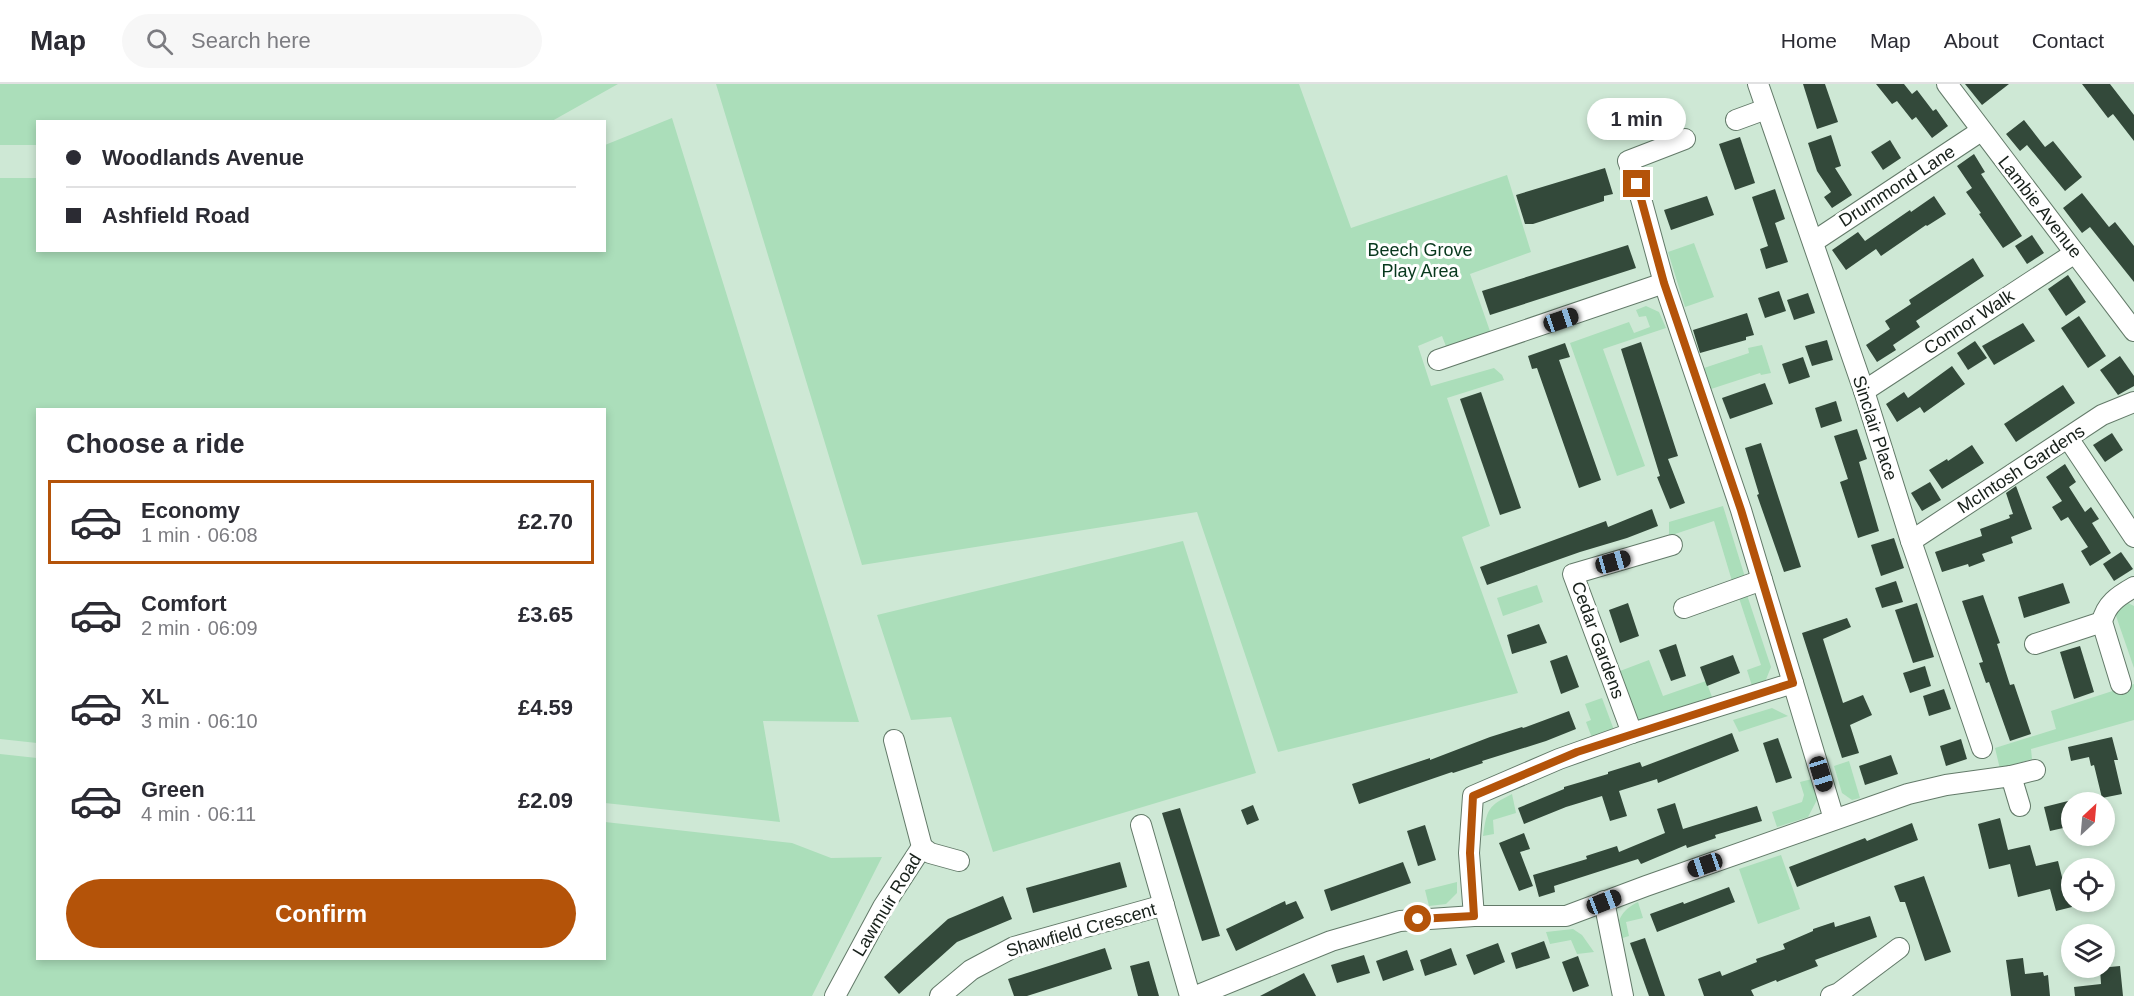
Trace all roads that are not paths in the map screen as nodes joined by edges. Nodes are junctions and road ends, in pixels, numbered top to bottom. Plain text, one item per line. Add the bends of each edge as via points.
1 (1758, 84) edge
2 (1947, 84) edge
3 (1766, 109) junction
4 (1736, 120) dead end
5 (1981, 130) junction
6 (1685, 139) dead end
7 (1813, 242) junction
8 (2075, 253) junction
9 (1664, 283) junction
10 (2134, 331) edge
11 (1438, 360) dead end
12 (1864, 391) junction
13 (2134, 402) edge
14 (2068, 438) junction
15 (2134, 537) edge
16 (1911, 541) junction
17 (1672, 545) dead end
18 (1762, 580) junction
19 (2134, 587) edge
20 (1684, 608) dead end
21 (2102, 622) junction
22 (2035, 644) dead end
23 (1793, 683) junction
24 (2121, 684) dead end
25 (1632, 734) junction
26 (894, 740) dead end
27 (1982, 748) dead end
28 (2035, 770) dead end
29 (2011, 776) junction
30 (2020, 806) dead end
31 (1834, 819) junction
32 (1142, 825) dead end
33 (922, 847) junction
34 (959, 861) dead end
35 (1604, 902) junction
36 (1164, 905) junction
37 (1474, 916) junction
38 (1899, 948) dead end
39 (835, 996) edge
40 (940, 996) edge
41 (1190, 996) edge
42 (1196, 996) edge
43 (1623, 996) edge
44 (1831, 996) edge

1 - 3 street, Sinclair Place
2 - 5 street, Lambie Avenue
3 - 4 street
3 - 7 street, Sinclair Place
5 - 7 street, Drummond Lane
5 - 8 street, Lambie Avenue
6 - 9 street via 1628,160
7 - 12 street, Sinclair Place
8 - 10 street, Lambie Avenue
8 - 12 street, Connor Walk
9 - 11 street
9 - 18 street
12 - 16 street, Sinclair Place
13 - 14 street, McIntosh Gardens via 2102,415
14 - 15 street
14 - 16 street, McIntosh Gardens
16 - 27 street, Sinclair Place
17 - 25 street, Cedar Gardens via 1574,574
18 - 20 street
18 - 23 street
19 - 21 street via 2110,603
21 - 22 street
21 - 24 street
23 - 25 street
23 - 31 street
25 - 37 street via 1559,759 1473,796 1470,853
26 - 33 street, Lawmuir Road
28 - 29 street
29 - 30 street
29 - 31 street via 1908,794
31 - 35 street
32 - 36 street
33 - 34 street
33 - 39 street, Lawmuir Road via 883,907
35 - 37 street via 1566,916
35 - 43 street
36 - 40 street, Shawfield Crescent via 1014,947 971,970
36 - 41 street
37 - 42 street via 1400,921 1331,941
38 - 44 street

